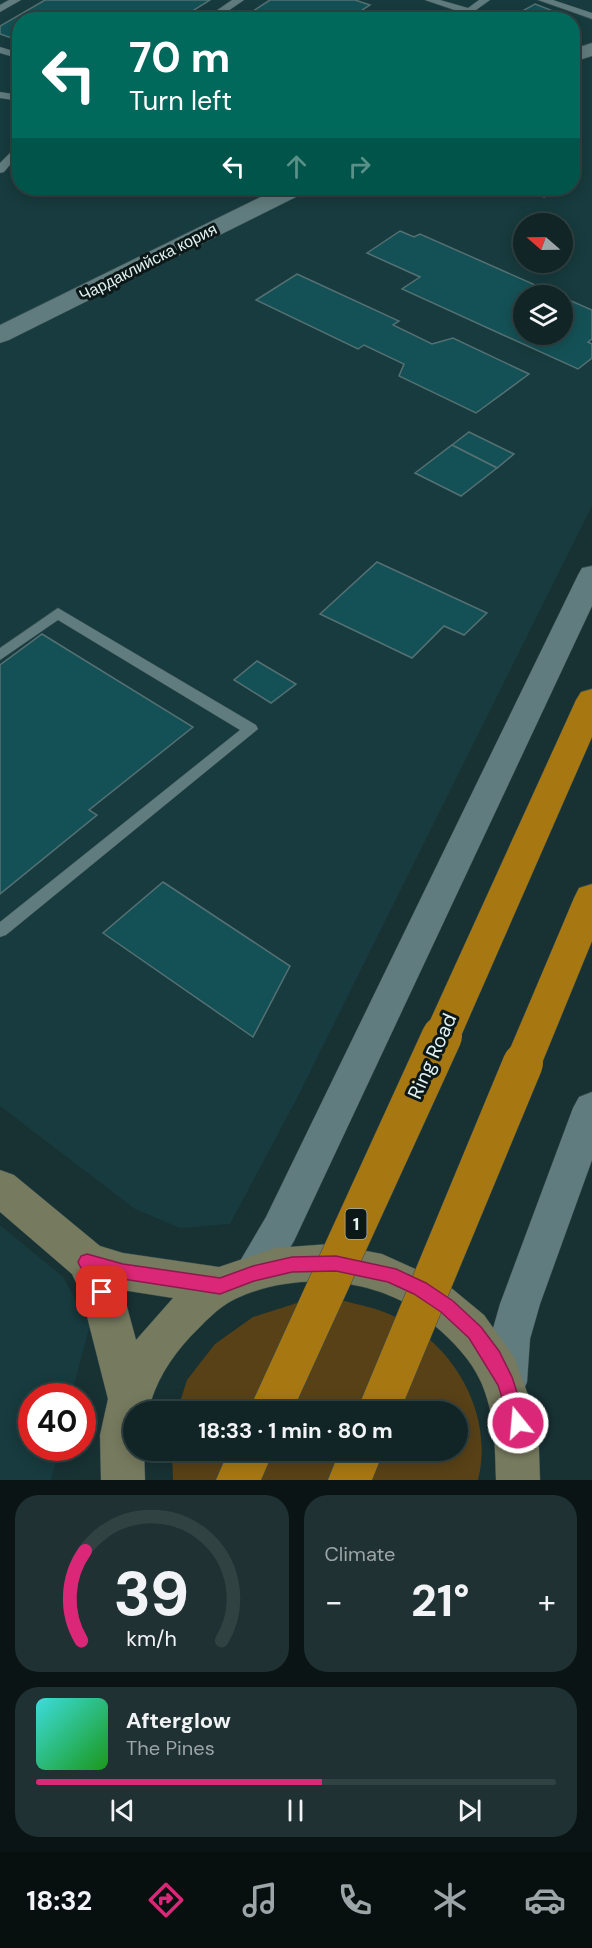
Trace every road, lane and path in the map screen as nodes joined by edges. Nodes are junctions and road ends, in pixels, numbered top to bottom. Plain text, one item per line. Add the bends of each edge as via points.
1 (16, 0) edge
2 (239, 0) edge
3 (430, 0) edge
4 (485, 0) edge
5 (543, 0) edge
6 (0, 9) edge
7 (220, 12) edge
8 (460, 12) edge
9 (474, 12) edge
10 (580, 12) edge
11 (12, 156) edge
12 (0, 171) edge
13 (282, 195) edge
14 (0, 335) edge
15 (592, 575) edge
16 (0, 655) edge
17 (592, 700) edge
18 (592, 898) edge
19 (0, 931) edge
20 (592, 1108) edge
21 (0, 1186) edge
22 (87, 1262) junction
23 (237, 1280) junction
24 (506, 1382) junction
25 (129, 1398) junction
26 (275, 1401) edge
27 (383, 1401) edge
28 (247, 1461) edge
29 (358, 1461) edge
30 (123, 1480) edge
31 (238, 1480) edge
32 (350, 1480) edge
33 (518, 1480) edge

1 - 6 lane
2 - 7 lane
3 - 8 lane
4 - 9 lane
5 - 10 lane
11 - 12 lane
13 - 14 street, Чардаклийска кория
15 - 23 street via 279,1229
16 - 19 lane via 58,613 251,729
17 - 26 highway, Ring Road / 1, bridge
18 - 27 highway, bridge
20 - 24 street via 520,1304 510,1339
21 - 22 street
22 - 23 street via 123,1272
22 - 25 street via 102,1292
23 - 24 street via 292,1264 336,1263 390,1275 447,1306 475,1332
23 - 25 street via 184,1313 157,1343
24 - 33 street via 518,1423
25 - 30 street via 123,1424
28 - 31 highway
29 - 32 highway

